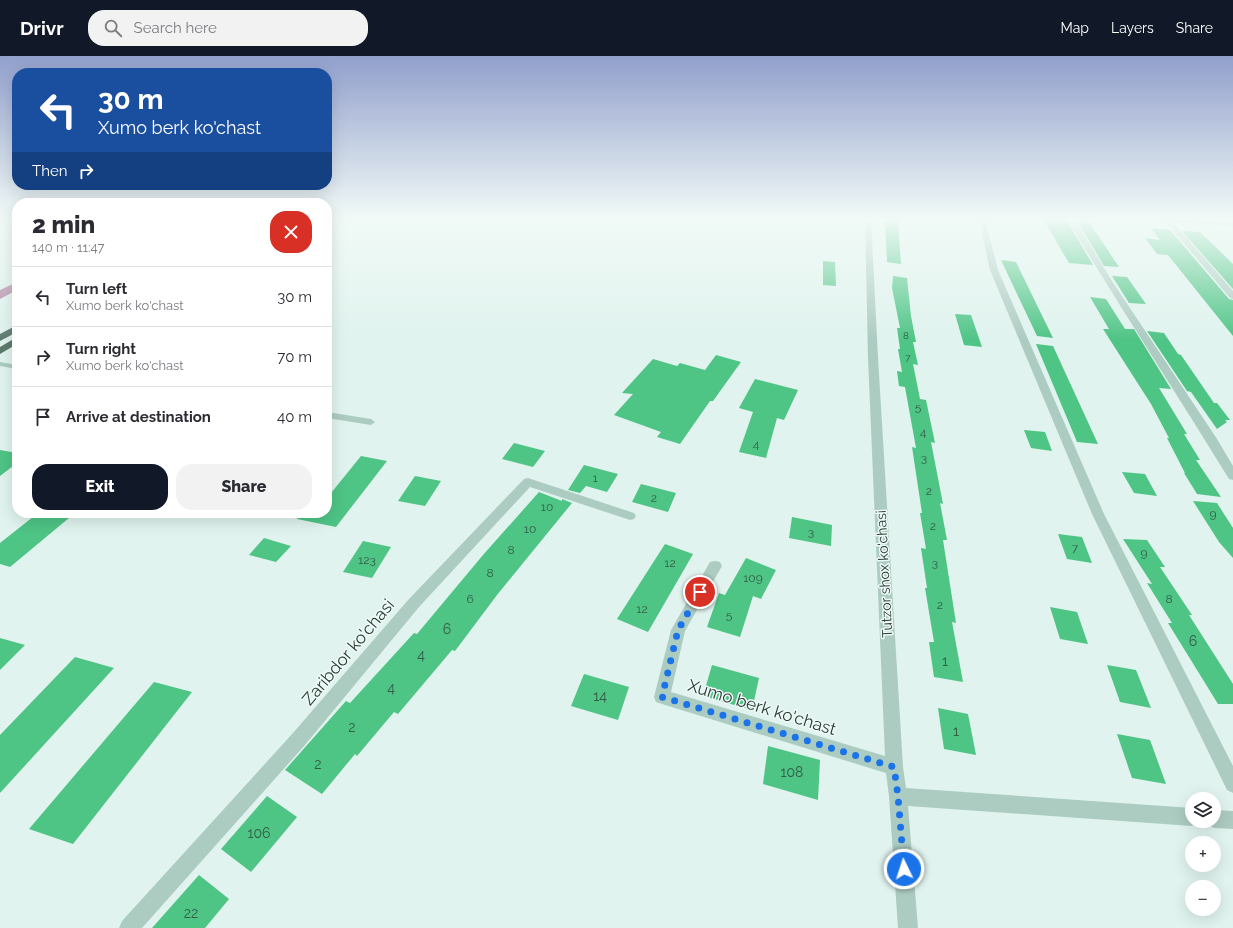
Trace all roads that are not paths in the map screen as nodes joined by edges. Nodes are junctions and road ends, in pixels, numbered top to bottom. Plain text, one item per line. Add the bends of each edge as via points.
1 (869, 260) edge
2 (992, 260) edge
3 (1095, 260) edge
4 (1202, 260) edge
5 (1233, 296) edge
6 (12, 331) edge
7 (0, 338) edge
8 (12, 343) edge
9 (0, 350) edge
10 (0, 364) edge
11 (12, 366) edge
12 (332, 416) edge
13 (371, 422) dead end
14 (1233, 476) edge
15 (630, 516) dead end
16 (714, 566) dead end
17 (894, 767) junction
18 (1233, 784) edge
19 (898, 796) junction
20 (1185, 816) edge
21 (1221, 819) edge
22 (1233, 820) edge
23 (129, 928) edge
24 (908, 928) edge

1 - 17 street, Tutzor shox ko'chasi
2 - 18 street via 1098,514
3 - 14 street
4 - 5 street
6 - 7 main road
8 - 9 main road
10 - 11 lane
12 - 13 lane
15 - 23 street, Zaribdor ko'chasi via 528,482 414,603 299,739
16 - 17 street, Xumo berk ko'chast via 678,630 662,697
17 - 19 street, Tutzor shox ko'chasi
19 - 20 street
19 - 24 street, Tutzor shox ko'chasi
21 - 22 street

